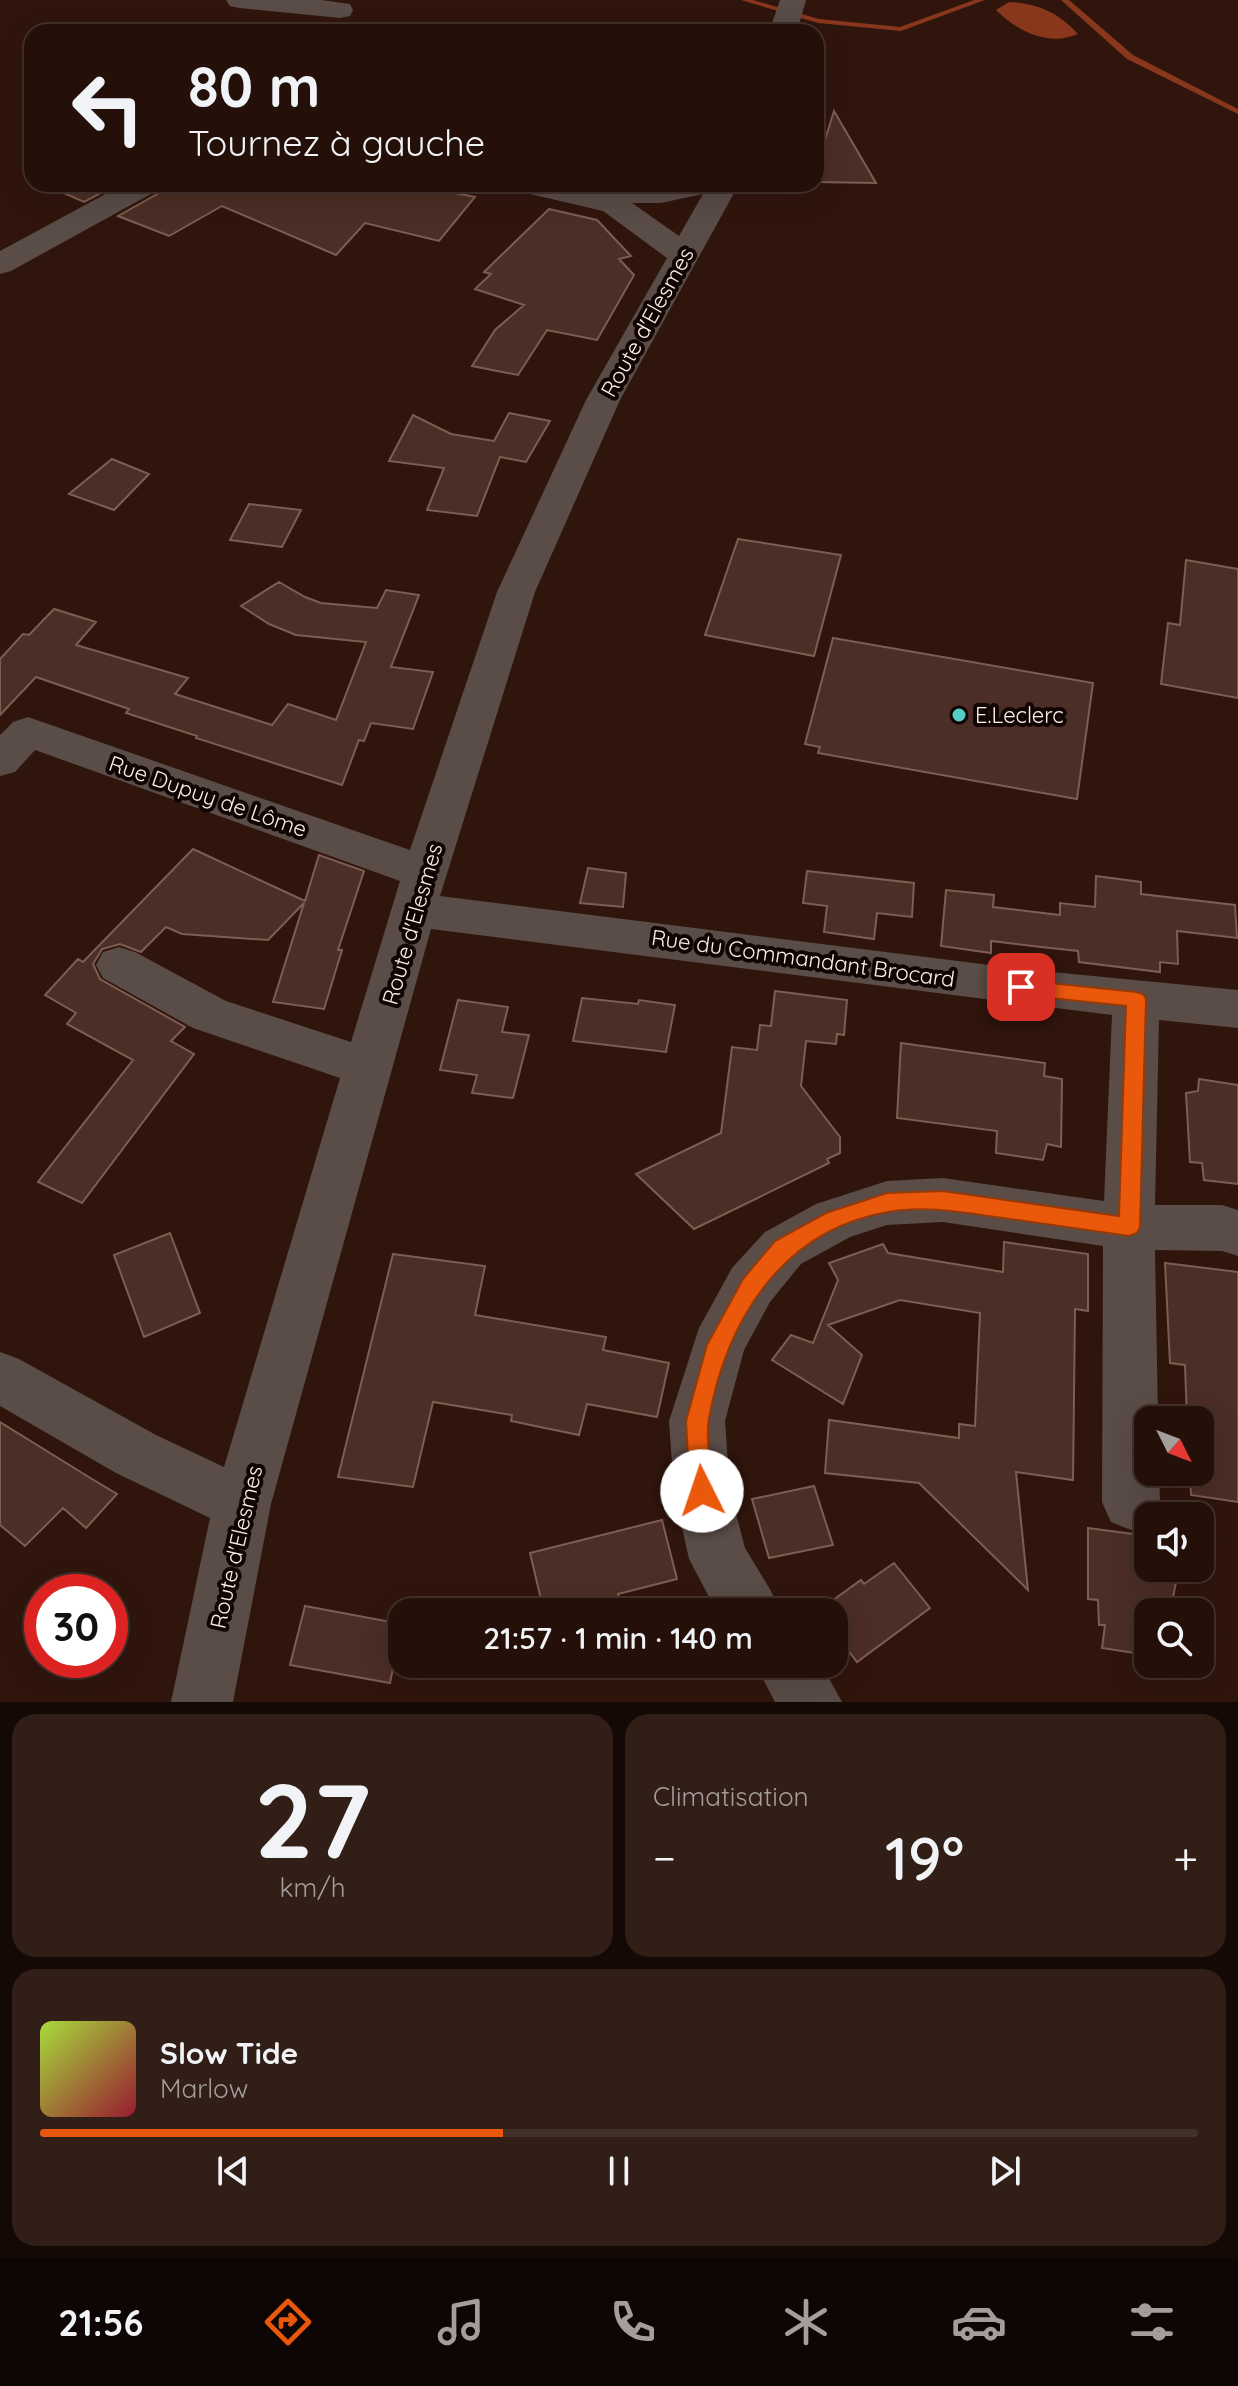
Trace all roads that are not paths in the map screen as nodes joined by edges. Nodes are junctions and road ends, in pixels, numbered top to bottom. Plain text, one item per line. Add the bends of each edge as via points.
1 (239, 0) edge
2 (337, 14) edge
3 (132, 192) edge
4 (567, 192) joint
5 (670, 192) edge
6 (720, 192) edge
7 (684, 256) junction
8 (0, 264) edge
9 (0, 761) edge
10 (421, 891) junction
11 (119, 965) dead end
12 (1136, 999) junction
13 (1238, 1009) edge
14 (370, 1068) junction
15 (1129, 1227) junction
16 (1238, 1233) edge
17 (0, 1377) edge
18 (1131, 1502) dead end
19 (242, 1504) junction
20 (742, 1598) edge
21 (795, 1678) edge
22 (202, 1702) edge
23 (811, 1702) edge

1 - 2 street
3 - 8 street
4 - 5 street
4 - 7 street via 613,204
6 - 7 street, Route d'Elesmes
7 - 10 street, Route d'Elesmes via 603,400 516,592
9 - 10 street, Rue Dupuy de Lôme via 28,732
10 - 12 street, Rue du Commandant Brocard
10 - 14 street, Route d'Elesmes
11 - 14 street via 210,1015
12 - 13 street, Rue du Commandant Brocard
12 - 15 street
14 - 19 street, Route d'Elesmes
15 - 16 street via 1222,1228
15 - 18 street
15 - 20 street via 943,1200 887,1203 834,1220 783,1248 751,1285 718,1345 697,1421 702,1491 718,1559
17 - 19 street via 136,1454
19 - 22 street, Route d'Elesmes
21 - 23 street

